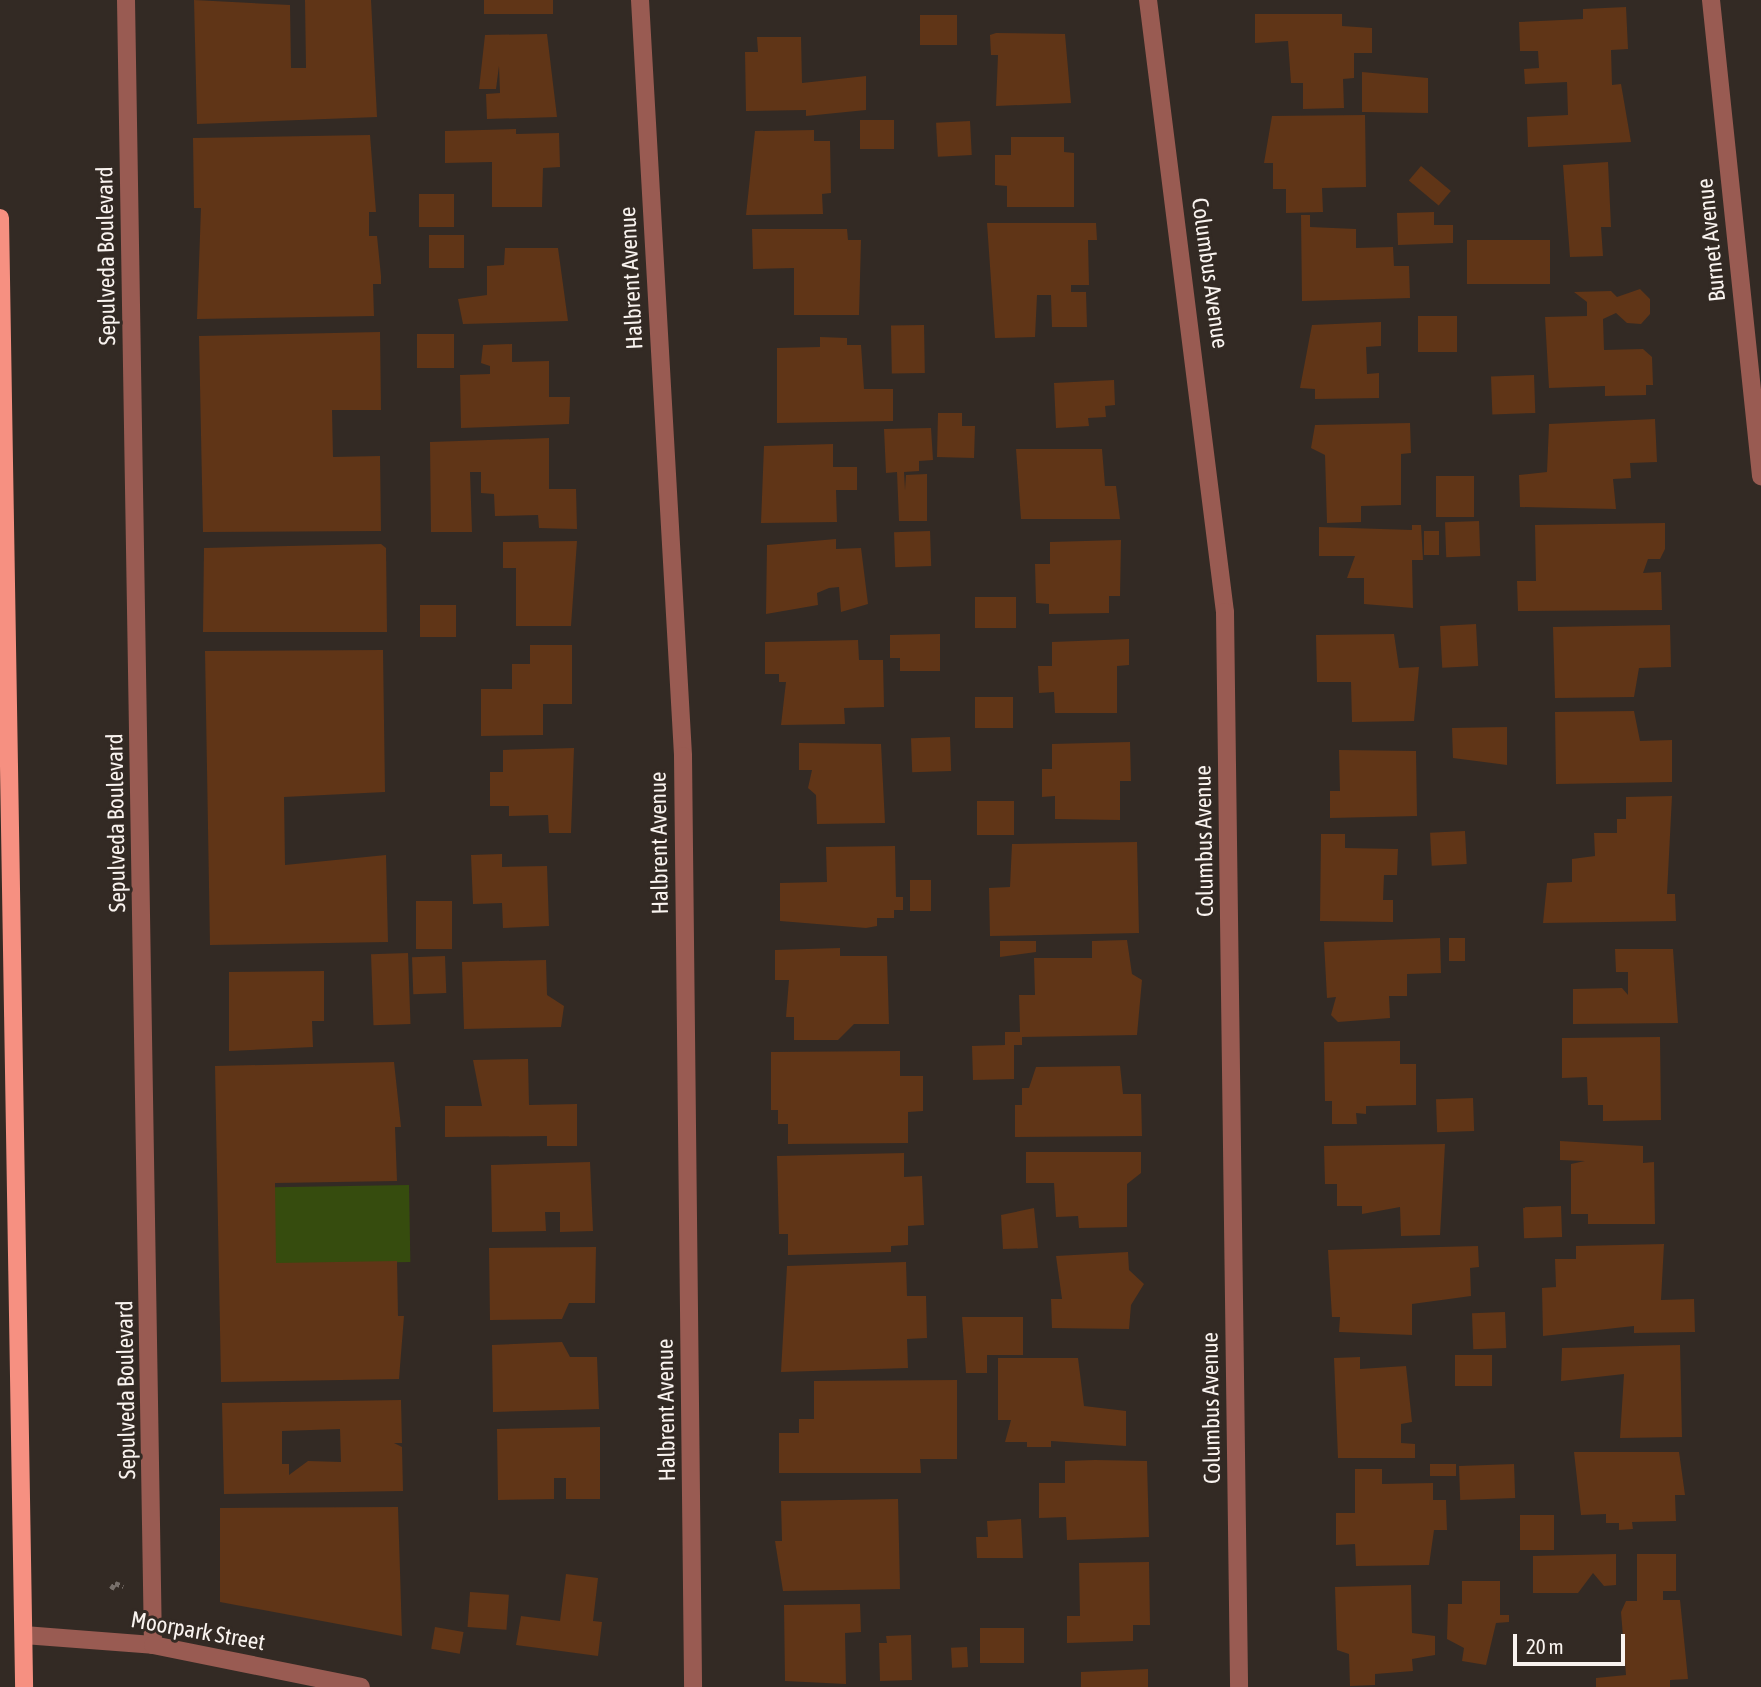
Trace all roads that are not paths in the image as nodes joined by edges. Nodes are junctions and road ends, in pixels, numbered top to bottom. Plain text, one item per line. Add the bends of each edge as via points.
1 (126, 0) edge
2 (640, 0) edge
3 (1148, 0) edge
4 (1711, 0) edge
5 (0, 218) edge
6 (1761, 475) edge
7 (3, 913) edge
8 (24, 1635) junction
9 (153, 1645) junction
10 (24, 1687) edge
11 (361, 1687) edge
12 (693, 1687) edge
13 (1239, 1687) edge

1 - 9 street, Sepulveda Boulevard
2 - 12 street, Halbrent Avenue via 683,756
3 - 13 street, Columbus Avenue via 1226,612
4 - 6 street, Burnet Avenue
5 - 7 main road
7 - 8 main road
8 - 9 street, Moorpark Street
8 - 10 main road
9 - 11 street, Moorpark Street

